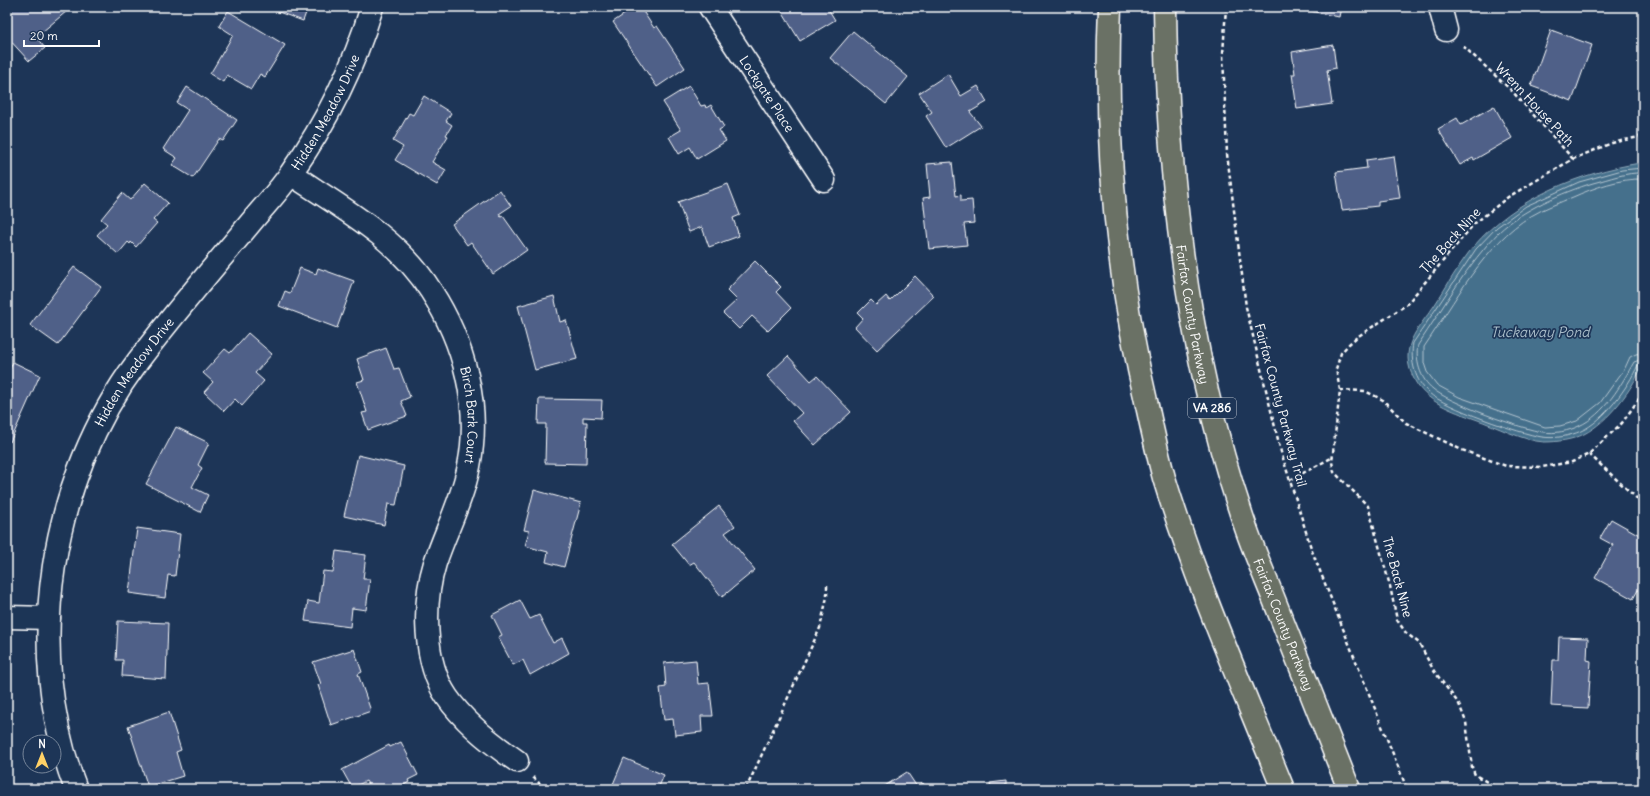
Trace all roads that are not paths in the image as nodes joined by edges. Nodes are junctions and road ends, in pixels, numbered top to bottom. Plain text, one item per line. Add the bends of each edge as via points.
1 (372, 7) edge
2 (710, 7) edge
3 (1110, 7) edge
4 (1165, 7) edge
5 (1440, 7) edge
6 (1446, 30) road end
7 (291, 174) junction
8 (824, 180) dead end
9 (7, 617) edge
10 (49, 618) junction
11 (517, 761) dead end
12 (76, 789) edge
13 (1282, 789) edge
14 (1348, 789) edge

1 - 7 street, Hidden Meadow Drive via 360,46 327,116
2 - 8 street, Lockgate Place
3 - 13 highway via 1110,148 1127,309 1138,364 1164,475 1180,528
4 - 14 highway, Fairfax County Parkway / VA 286 via 1172,162 1189,298 1205,382 1246,528
5 - 6 street
7 - 10 street, Hidden Meadow Drive via 137,362 108,408 84,456 68,503 56,553
7 - 11 street, Birch Bark Court via 378,232 407,259 431,290 450,324 463,358 471,394 473,431 469,466 459,505 435,564 428,597 427,629 433,666 447,697 472,725 500,750
9 - 10 street
10 - 12 street, Hidden Meadow Drive via 53,697 60,736

